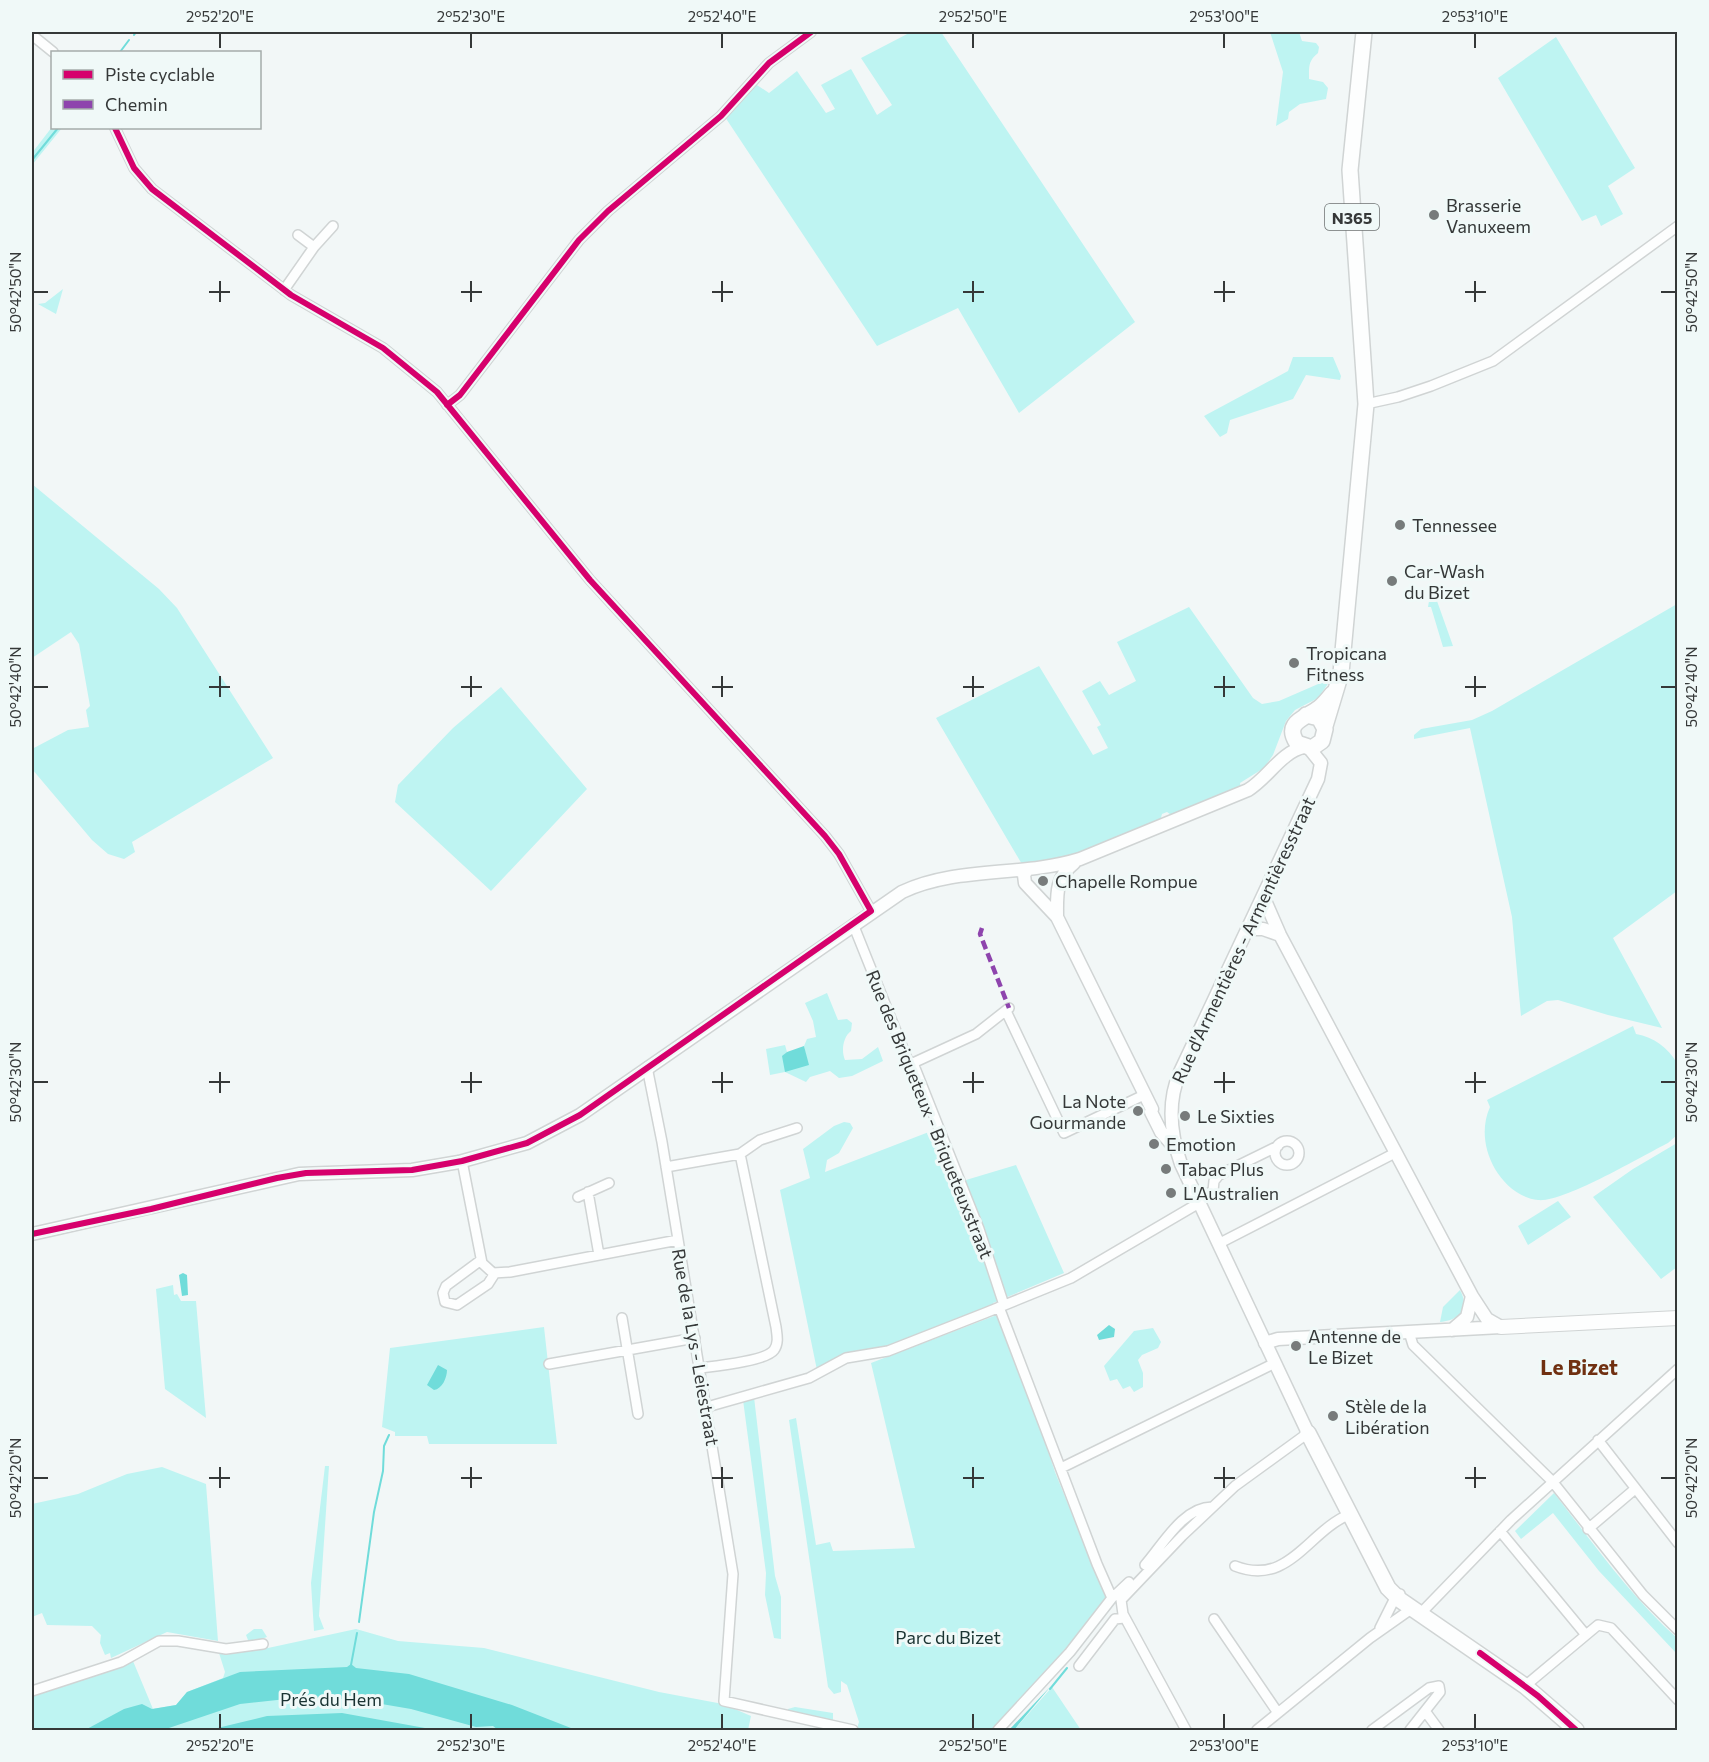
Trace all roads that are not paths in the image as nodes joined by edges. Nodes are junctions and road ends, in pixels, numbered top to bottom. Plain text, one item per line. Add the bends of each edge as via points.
1 (811, 32) edge
2 (1364, 32) edge
3 (32, 34) edge
4 (52, 51) edge
5 (115, 129) edge
6 (333, 226) dead end
7 (1677, 226) edge
8 (298, 235) dead end
9 (314, 247) junction
10 (284, 290) junction
11 (1366, 404) junction
12 (447, 405) junction
13 (1339, 684) junction
14 (1306, 715) junction
15 (1293, 729) junction
16 (1325, 731) junction
17 (1307, 748) junction
18 (1276, 766) junction
19 (1318, 779) junction
20 (1057, 872) junction
21 (1026, 877) junction
22 (1057, 891) junction
23 (1263, 896) junction
24 (1041, 897) junction
25 (871, 911) junction
26 (1057, 917) junction
27 (853, 924) junction
28 (1247, 928) junction
29 (1280, 935) junction
30 (913, 1063) junction
31 (647, 1067) junction
32 (1144, 1095) junction
33 (1172, 1107) junction
34 (1152, 1109) junction
35 (797, 1128) dead end
36 (1278, 1146) dead end
37 (1176, 1149) junction
38 (1395, 1153) junction
39 (740, 1154) junction
40 (462, 1161) junction
41 (666, 1167) junction
42 (609, 1183) dead end
43 (588, 1192) junction
44 (578, 1197) dead end
45 (1198, 1200) junction
46 (32, 1234) edge
47 (678, 1240) junction
48 (1218, 1244) junction
49 (599, 1255) junction
50 (481, 1260) junction
51 (495, 1273) junction
52 (1472, 1296) junction
53 (1002, 1306) junction
54 (622, 1318) dead end
55 (1677, 1318) edge
56 (1501, 1327) junction
57 (1452, 1330) junction
58 (1409, 1332) junction
59 (695, 1338) junction
60 (1265, 1343) junction
61 (627, 1350) junction
62 (1275, 1363) junction
63 (549, 1364) dead end
64 (700, 1368) junction
65 (1677, 1369) edge
66 (706, 1407) junction
67 (638, 1414) dead end
68 (1308, 1433) junction
69 (1598, 1440) junction
70 (1061, 1468) junction
71 (1552, 1481) junction
72 (1635, 1489) junction
73 (1212, 1507) junction
74 (1350, 1514) junction
75 (1588, 1529) junction
76 (1500, 1531) junction
77 (1677, 1543) edge
78 (1235, 1566) dead end
79 (1399, 1595) junction
80 (1112, 1598) junction
81 (1419, 1609) junction
82 (1124, 1618) junction
83 (1214, 1619) dead end
84 (1677, 1630) edge
85 (1375, 1634) junction
86 (1586, 1635) junction
87 (263, 1644) dead end
88 (1078, 1666) dead end
89 (1525, 1686) junction
90 (32, 1691) edge
91 (1677, 1700) edge
92 (1425, 1711) junction
93 (1278, 1713) junction
94 (853, 1731) edge
95 (998, 1731) edge
96 (1186, 1731) edge
97 (1257, 1731) edge
98 (1372, 1731) edge
99 (1410, 1731) edge
100 (1438, 1731) edge
101 (1576, 1731) edge

1 - 12 street via 769,63 721,116 579,240 460,395
2 - 11 main road, N365 via 1350,176
3 - 4 street
5 - 10 street via 134,168 152,189
6 - 9 street
7 - 11 street via 1493,361 1420,390
8 - 9 street
9 - 10 street
10 - 12 street via 383,348 416,373
11 - 13 main road, N365
12 - 25 street via 590,580 825,836
13 - 14 main road via 1321,707
13 - 16 main road, N365
14 - 15 main road via 1297,720
14 - 16 main road via 1318,718
15 - 17 main road via 1295,740
15 - 18 street
16 - 17 main road via 1320,743
16 - 19 street, N365 via 1327,765
17 - 18 street via 1293,751
17 - 19 street via 1321,763
18 - 20 street via 1248,790
19 - 23 street, Rue d'Armentières - Armentièresstraat / N365
20 - 21 street
20 - 22 street
21 - 24 street
21 - 25 street via 988,874 925,882
22 - 24 street
22 - 26 street
23 - 28 street, Rue d'Armentières - Armentièresstraat / N365
23 - 29 street
24 - 26 street
25 - 27 street
26 - 32 street
27 - 30 street, Rue des Briqueteux - Briqueteuxstraat via 904,1052
27 - 31 street
28 - 29 street
28 - 33 street, Rue d'Armentières - Armentièresstraat / N365 via 1180,1072
29 - 38 street
30 - 32 street via 976,1035 1007,1009 1064,1133
30 - 53 street, Rue des Briqueteux - Briqueteuxstraat via 979,1229
31 - 40 street via 558,1128 527,1143
31 - 41 street, Rue de la Lys - Leiestraat
32 - 34 street
33 - 34 street
33 - 37 street, Rue d'Armentières - Armentièresstraat / N365
34 - 37 street via 1161,1132
35 - 39 street via 760,1140
36 - 45 street via 1219,1175 1213,1191
37 - 45 street, Rue d'Armentières - Armentièresstraat / N365
38 - 48 street
38 - 52 street
39 - 41 street
39 - 64 street via 778,1341 770,1354 759,1358
40 - 46 street via 412,1170 306,1173
40 - 50 street
41 - 47 street, Rue de la Lys - Leiestraat
42 - 43 street
43 - 44 street
43 - 49 street
45 - 48 street, Rue d'Armentières - Armentièresstraat / N365
45 - 53 street via 1071,1278
47 - 49 street
47 - 59 street, Rue de la Lys - Leiestraat
48 - 60 street, Rue d'Armentières - Armentièresstraat / N365
49 - 51 street
50 - 51 street via 488,1271
50 - 51 street via 447,1286 443,1293 445,1302 461,1303 488,1284
52 - 56 street via 1487,1319
52 - 57 street via 1467,1317
53 - 66 street via 888,1351 846,1358 809,1378
53 - 70 street, Rue des Briqueteux - Briqueteuxstraat
54 - 61 street
55 - 56 main road
56 - 57 street
57 - 58 street
58 - 60 street
58 - 71 street via 1413,1345
59 - 61 street
59 - 64 street, Rue de la Lys - Leiestraat
60 - 62 street, Rue d'Armentières - Armentièresstraat / N365
61 - 63 street
61 - 67 street
62 - 68 street, Rue d'Armentières - Armentièresstraat / N365
62 - 70 street
64 - 66 street, Rue de la Lys - Leiestraat
65 - 69 street
66 - 94 street, Rue de la Lys - Leiestraat via 733,1574 724,1701
68 - 73 street via 1248,1475
68 - 74 main road
69 - 71 street
69 - 72 street
70 - 80 street, Rue des Briqueteux - Briqueteuxstraat
71 - 75 street
71 - 76 street
72 - 75 street
72 - 77 street
73 - 80 street via 1200,1508 1189,1516
73 - 82 street via 1123,1598 1120,1606
74 - 78 street via 1333,1522 1279,1568 1252,1571
74 - 79 main road via 1385,1585
75 - 84 street via 1653,1608
76 - 81 street
76 - 86 street
79 - 81 main road
79 - 85 street
80 - 95 street via 1070,1652
81 - 85 street
81 - 89 main road via 1467,1639
82 - 88 street via 1115,1619
82 - 96 street
83 - 93 street
85 - 93 street
86 - 89 street
86 - 91 street via 1598,1625 1611,1628
87 - 90 street via 226,1650 159,1641 120,1662
89 - 101 main road
92 - 98 street via 1440,1691 1439,1686 1429,1688
92 - 99 street
92 - 100 street
93 - 97 street

